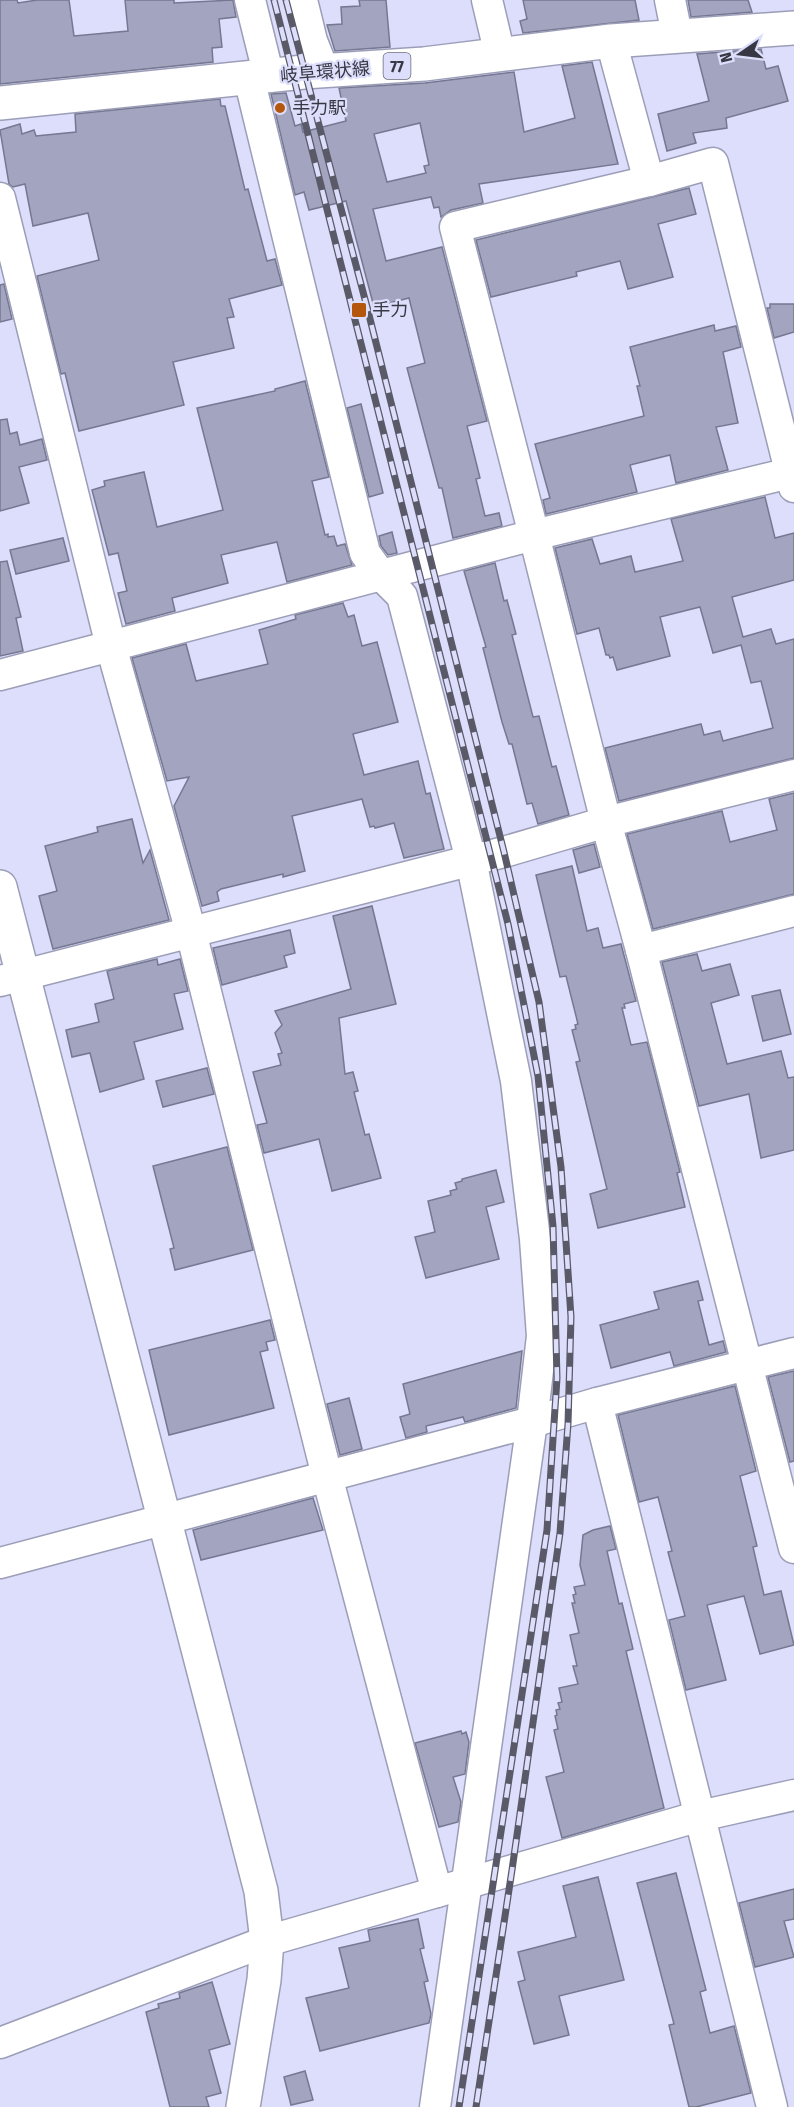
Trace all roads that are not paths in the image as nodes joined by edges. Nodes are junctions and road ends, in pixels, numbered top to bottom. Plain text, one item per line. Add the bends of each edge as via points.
1 (250, 0) edge
2 (302, 0) edge
3 (487, 0) edge
4 (670, 0) edge
5 (794, 28) edge
6 (677, 35) junction
7 (611, 41) junction
8 (500, 55) junction
9 (324, 71) junction
10 (259, 77) junction
11 (0, 103) edge
12 (649, 181) junction
13 (0, 198) edge
14 (792, 480) edge
15 (534, 535) junction
16 (380, 574) junction
17 (111, 646) junction
18 (0, 675) edge
19 (794, 775) edge
20 (606, 822) junction
21 (471, 860) junction
22 (0, 887) edge
23 (794, 911) edge
24 (191, 932) junction
25 (641, 950) junction
26 (11, 978) edge
27 (794, 1353) edge
28 (748, 1365) junction
29 (597, 1403) junction
30 (532, 1422) junction
31 (327, 1476) junction
32 (163, 1519) junction
33 (794, 1548) edge
34 (0, 1563) edge
35 (794, 1795) edge
36 (700, 1816) junction
37 (469, 1883) junction
38 (437, 1892) junction
39 (267, 1941) junction
40 (0, 2043) edge
41 (243, 2107) edge
42 (435, 2107) edge
43 (772, 2107) edge

1 - 10 street
2 - 9 street
3 - 8 street
4 - 6 street
5 - 6 street, 岐阜環状線 / 77
6 - 7 street, 岐阜環状線 / 77
7 - 8 street, 岐阜環状線 / 77
7 - 12 street
8 - 9 street, 岐阜環状線 / 77
9 - 10 street, 岐阜環状線 / 77
10 - 11 street, 岐阜環状線 / 77
10 - 16 street via 365,553
12 - 14 street via 713,163
12 - 15 street via 454,227
13 - 17 street
14 - 15 street
15 - 16 street
15 - 20 street
16 - 17 street
16 - 21 street via 402,596
17 - 18 street
17 - 24 street
19 - 20 street
20 - 21 street
20 - 25 street
21 - 24 street
21 - 30 street via 516,1080 535,1239 542,1336
22 - 26 street
23 - 25 street
24 - 26 street
24 - 31 street
25 - 28 street
26 - 32 street
27 - 28 street
28 - 29 street
28 - 33 street
29 - 30 street
29 - 36 street
30 - 31 street
30 - 37 street
31 - 32 street
31 - 38 street
32 - 34 street
32 - 39 street via 261,1891
35 - 36 street
36 - 37 street
36 - 43 street
37 - 38 street
37 - 42 street
38 - 39 street
39 - 40 street
39 - 41 street

